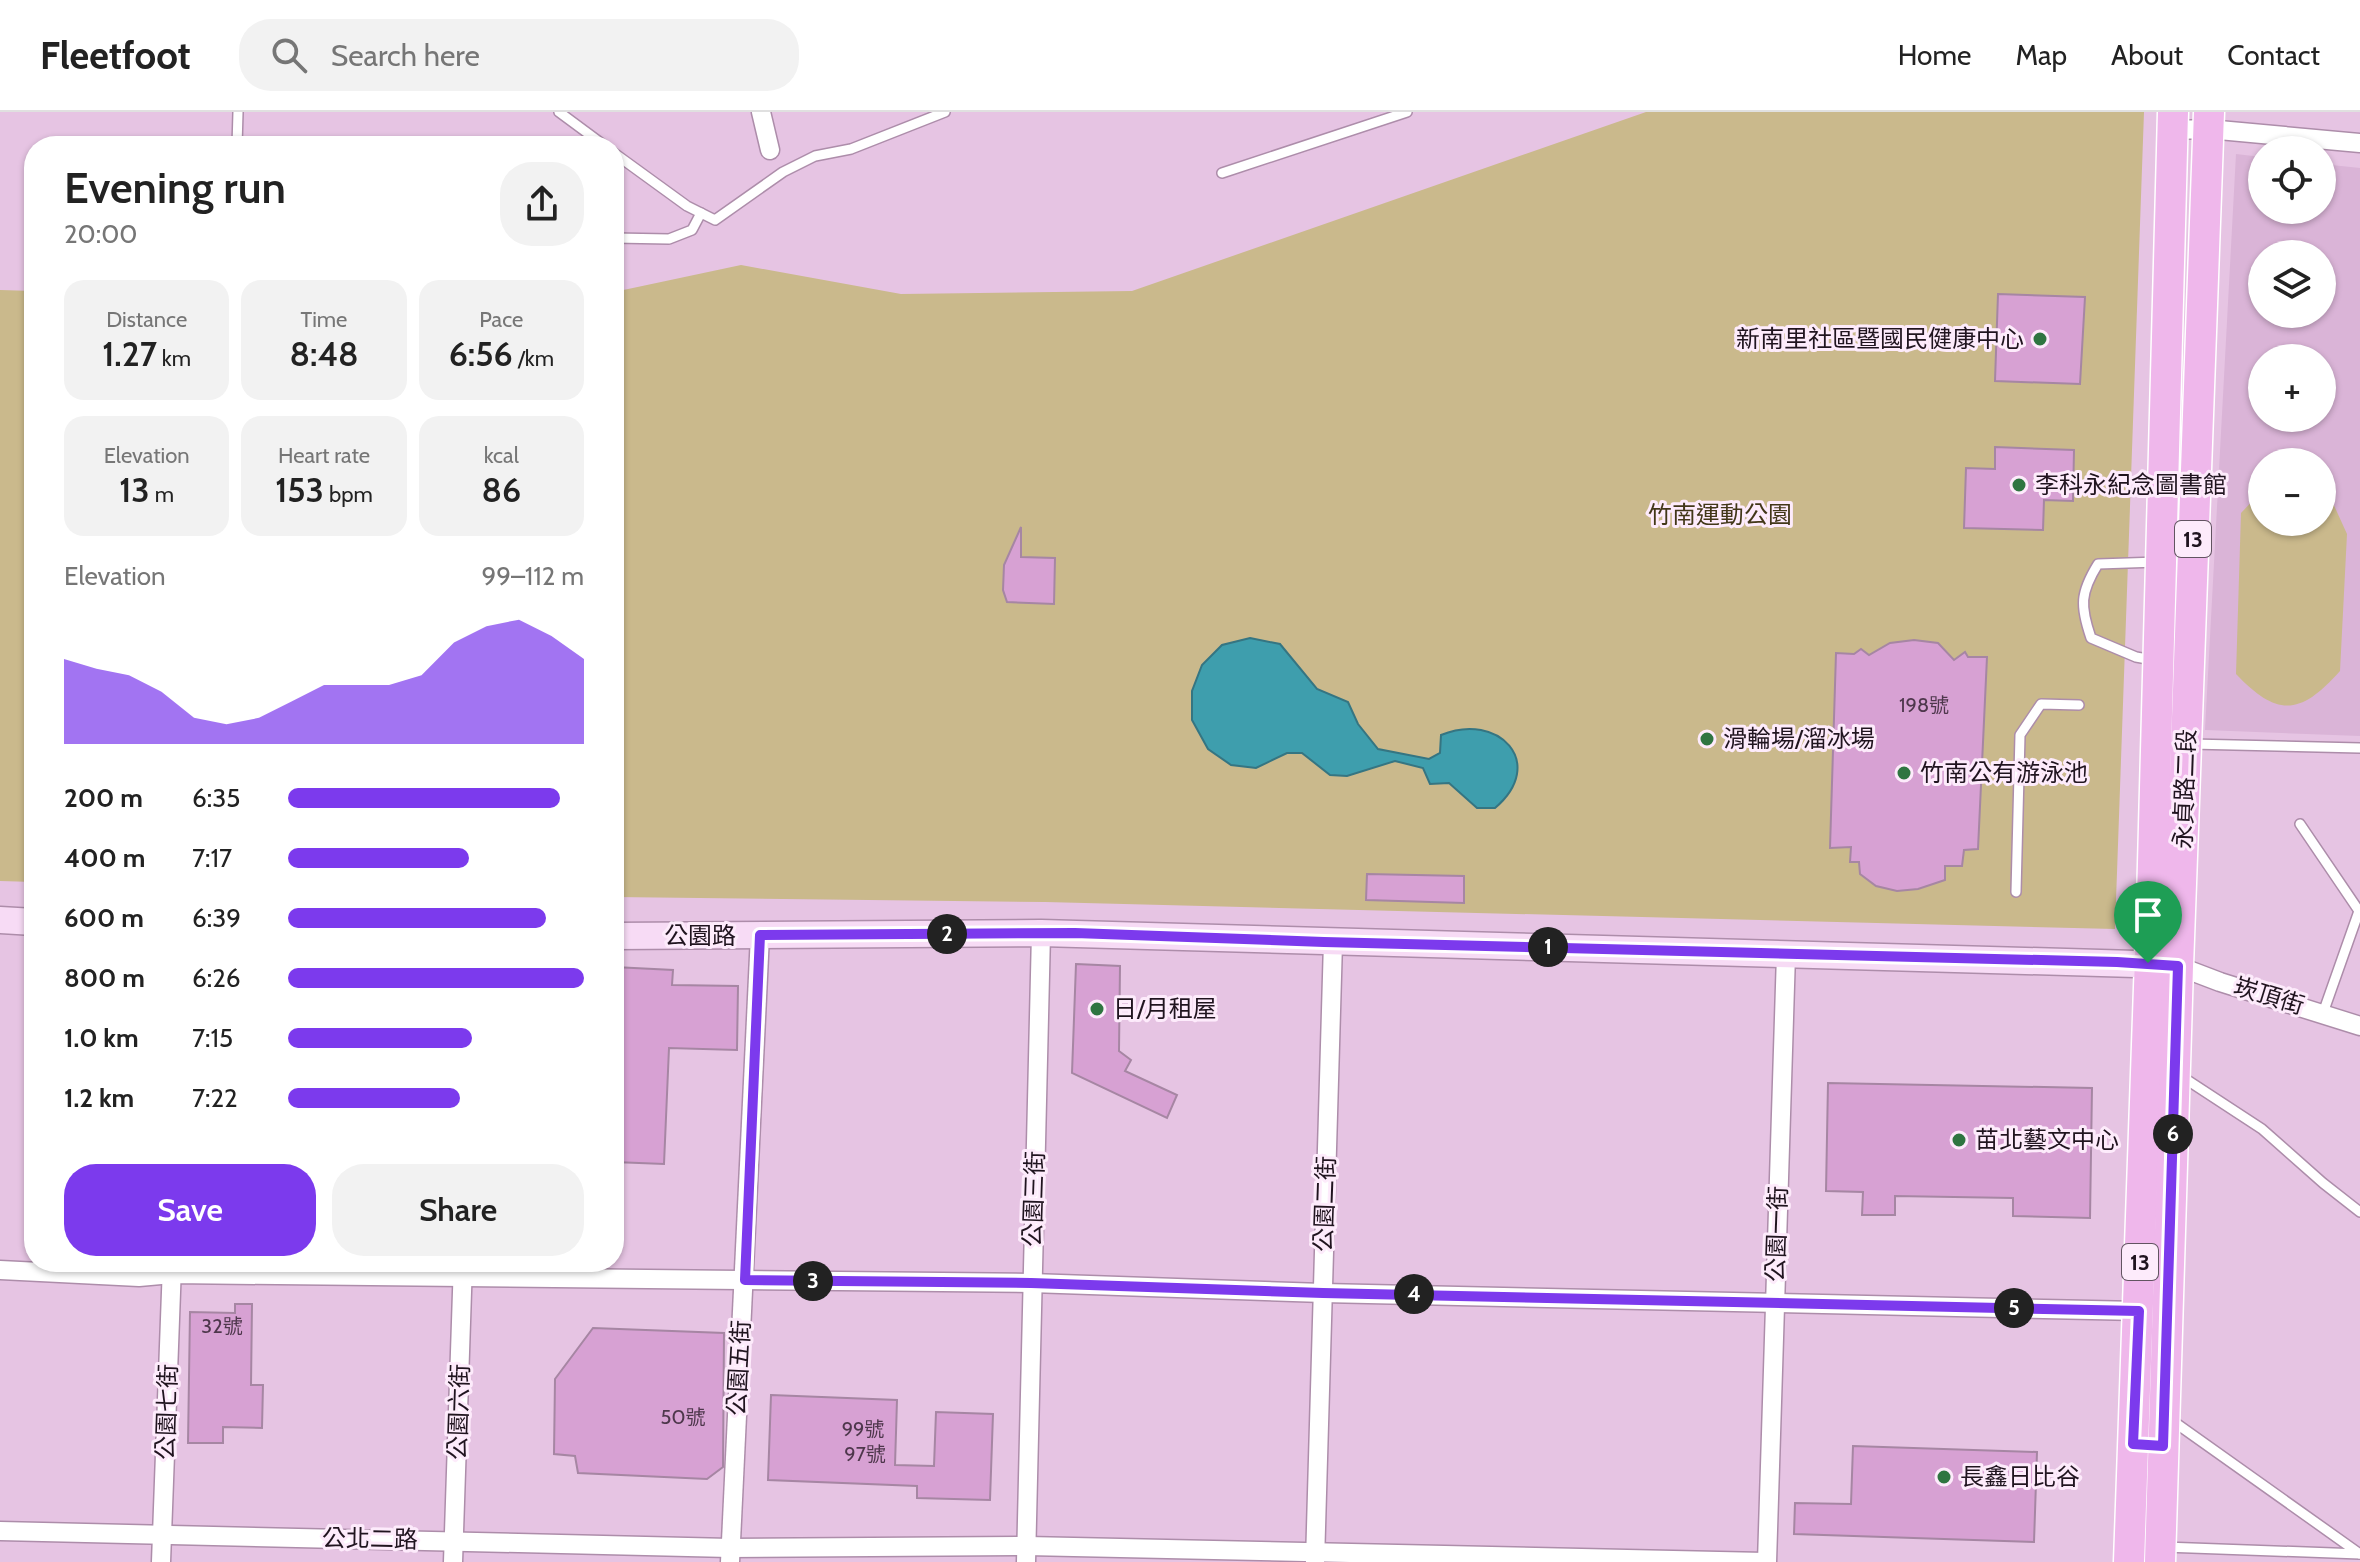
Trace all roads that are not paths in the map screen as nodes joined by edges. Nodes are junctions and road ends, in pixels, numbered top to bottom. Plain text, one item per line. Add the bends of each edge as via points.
1 (238, 112) edge
2 (559, 112) edge
3 (761, 112) edge
4 (945, 112) edge
5 (1407, 112) edge
6 (2208, 120) edge
7 (2173, 121) edge
8 (237, 136) edge
9 (591, 136) edge
10 (2360, 143) edge
11 (770, 150) dead end
12 (624, 160) edge
13 (1222, 173) dead end
14 (701, 213) junction
15 (624, 238) edge
16 (2162, 562) junction
17 (2157, 661) junction
18 (2079, 705) dead end
19 (2186, 744) junction
20 (2360, 748) edge
21 (2300, 824) dead end
22 (2016, 892) dead end
23 (0, 920) edge
24 (24, 921) edge
25 (1041, 933) junction
26 (760, 935) junction
27 (624, 936) edge
28 (1333, 942) junction
29 (1786, 954) junction
30 (2163, 964) junction
31 (2323, 1013) junction
32 (2360, 1026) edge
33 (2175, 1072) junction
34 (2360, 1212) edge
35 (0, 1270) edge
36 (24, 1271) edge
37 (40, 1272) edge
38 (157, 1272) edge
39 (172, 1272) edge
40 (463, 1272) edge
41 (519, 1272) edge
42 (745, 1280) junction
43 (1031, 1283) junction
44 (1323, 1293) junction
45 (1775, 1304) junction
46 (2139, 1311) junction
47 (2164, 1415) junction
48 (2133, 1444) junction
49 (2163, 1446) junction
50 (0, 1531) edge
51 (161, 1534) junction
52 (454, 1541) junction
53 (1026, 1554) edge
54 (2160, 1554) edge
55 (2360, 1554) edge
56 (730, 1555) edge
57 (1225, 1557) edge
58 (1315, 1557) edge
59 (2290, 1557) edge
60 (161, 1562) edge
61 (453, 1562) edge
62 (1766, 1562) edge
63 (2129, 1562) edge

1 - 8 lane
2 - 9 lane
3 - 11 street
4 - 14 lane via 851,149 815,156 715,220
5 - 13 lane
6 - 7 street
6 - 10 street
6 - 19 main road, 永貞路二段 / 13
7 - 16 main road, 永貞路二段 / 13
12 - 14 lane
14 - 15 lane via 692,230 669,239
16 - 17 main road, 永貞路二段 / 13
16 - 17 lane via 2098,564 2085,584 2083,615 2091,638
17 - 30 main road, 永貞路二段 / 13 via 2152,901
18 - 22 lane via 2041,704 2020,735
19 - 20 lane
19 - 30 main road, 永貞路二段 / 13
21 - 31 lane via 2359,911
23 - 24 street
25 - 26 street, 公園路
25 - 28 street, 公園路
25 - 43 street, 公園三街
26 - 27 street, 公園路
26 - 42 street, 公園五街
28 - 29 street, 公園路
28 - 44 street, 公園二街
29 - 30 street, 公園路
29 - 45 street, 公園一街
30 - 31 street, 崁頂街
30 - 33 main road, 永貞路二段 / 13
30 - 46 main road, 永貞路二段 / 13
31 - 32 street, 崁頂街
33 - 34 lane via 2262,1129
33 - 47 main road, 永貞路二段 / 13
35 - 36 street
37 - 38 street via 139,1277
39 - 51 street, 公園七街
40 - 52 street, 公園六街
41 - 42 street
42 - 43 street
42 - 56 street, 公園五街
43 - 44 street
43 - 53 street, 公園三街
44 - 45 street
44 - 58 street, 公園二街
45 - 46 street
45 - 62 street, 公園一街
46 - 48 main road, 永貞路二段 / 13
47 - 49 main road, 永貞路二段 / 13
47 - 55 lane
48 - 49 main road
48 - 63 main road, 永貞路二段 / 13
49 - 54 main road, 永貞路二段 / 13
50 - 51 street, 公北二路
51 - 52 street, 公北二路
51 - 60 street, 公園七街
52 - 56 street, 公北二路
52 - 61 street, 公園六街
53 - 56 street, 公北二路
53 - 57 street, 公北二路
54 - 59 lane
55 - 59 lane
57 - 58 street, 公北二路
58 - 62 street, 公北二路

